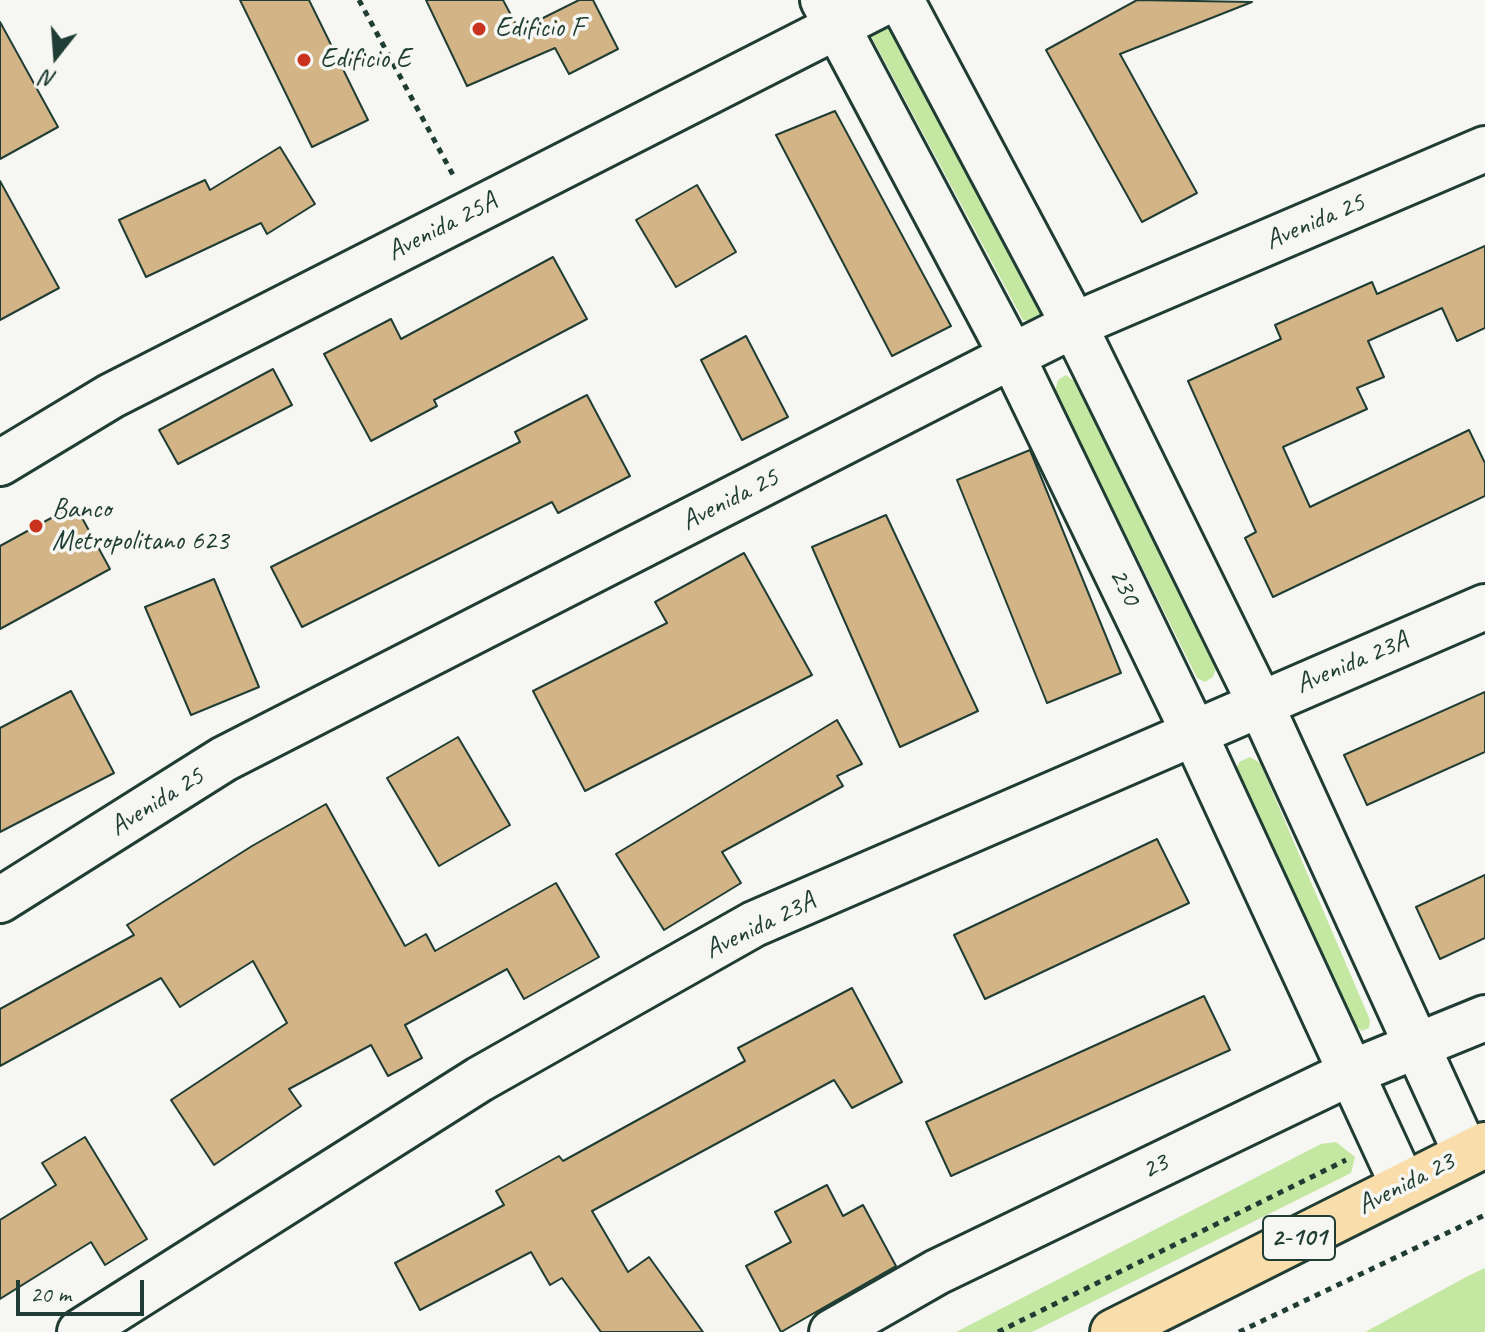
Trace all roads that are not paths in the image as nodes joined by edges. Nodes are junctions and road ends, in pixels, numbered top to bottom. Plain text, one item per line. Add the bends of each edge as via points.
1 (889, 0) edge
2 (901, 0) edge
3 (831, 13) edge
4 (1485, 149) edge
5 (1074, 325) junction
6 (1012, 356) junction
7 (0, 463) edge
8 (1485, 607) edge
9 (1260, 703) junction
10 (1194, 733) junction
11 (0, 900) edge
12 (1485, 1018) edge
13 (1415, 1047) junction
14 (1350, 1073) junction
15 (1476, 1149) edge
16 (1403, 1185) junction
17 (80, 1332) edge
18 (832, 1332) edge
19 (1113, 1332) edge

1 - 3 street, Avenida 25A
2 - 5 street
3 - 6 street, 230
3 - 7 street, Avenida 25A via 473,211 111,396
4 - 5 street, Avenida 25
5 - 6 street, Avenida 25
5 - 9 street
6 - 10 street, 230
6 - 11 street, Avenida 25 via 224,759
8 - 9 street, Avenida 23A
9 - 10 street, Avenida 23A
9 - 13 street
10 - 14 street, 230
10 - 17 street, Avenida 23A via 754,924 480,1079
12 - 13 street, 23
13 - 14 street, 23
13 - 15 street
14 - 16 street, 230
14 - 18 street, 23 via 937,1272
15 - 16 main road, Avenida 23 / 2-101
16 - 19 main road, Avenida 23 / 2-101

